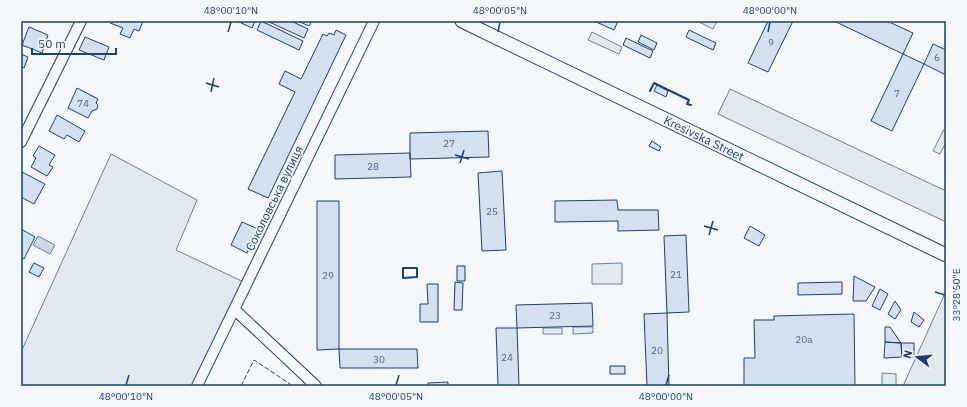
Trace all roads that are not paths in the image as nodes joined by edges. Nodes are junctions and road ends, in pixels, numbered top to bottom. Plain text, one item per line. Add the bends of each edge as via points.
1 (81, 21) edge
2 (374, 21) edge
3 (462, 21) edge
4 (21, 142) edge
5 (946, 255) edge
6 (235, 310) junction
7 (198, 386) edge
8 (316, 386) edge

1 - 4 street
2 - 6 street, Соколовська вулиця
3 - 5 street, Kresivska Street
6 - 7 street, Соколовська вулиця
6 - 8 street

